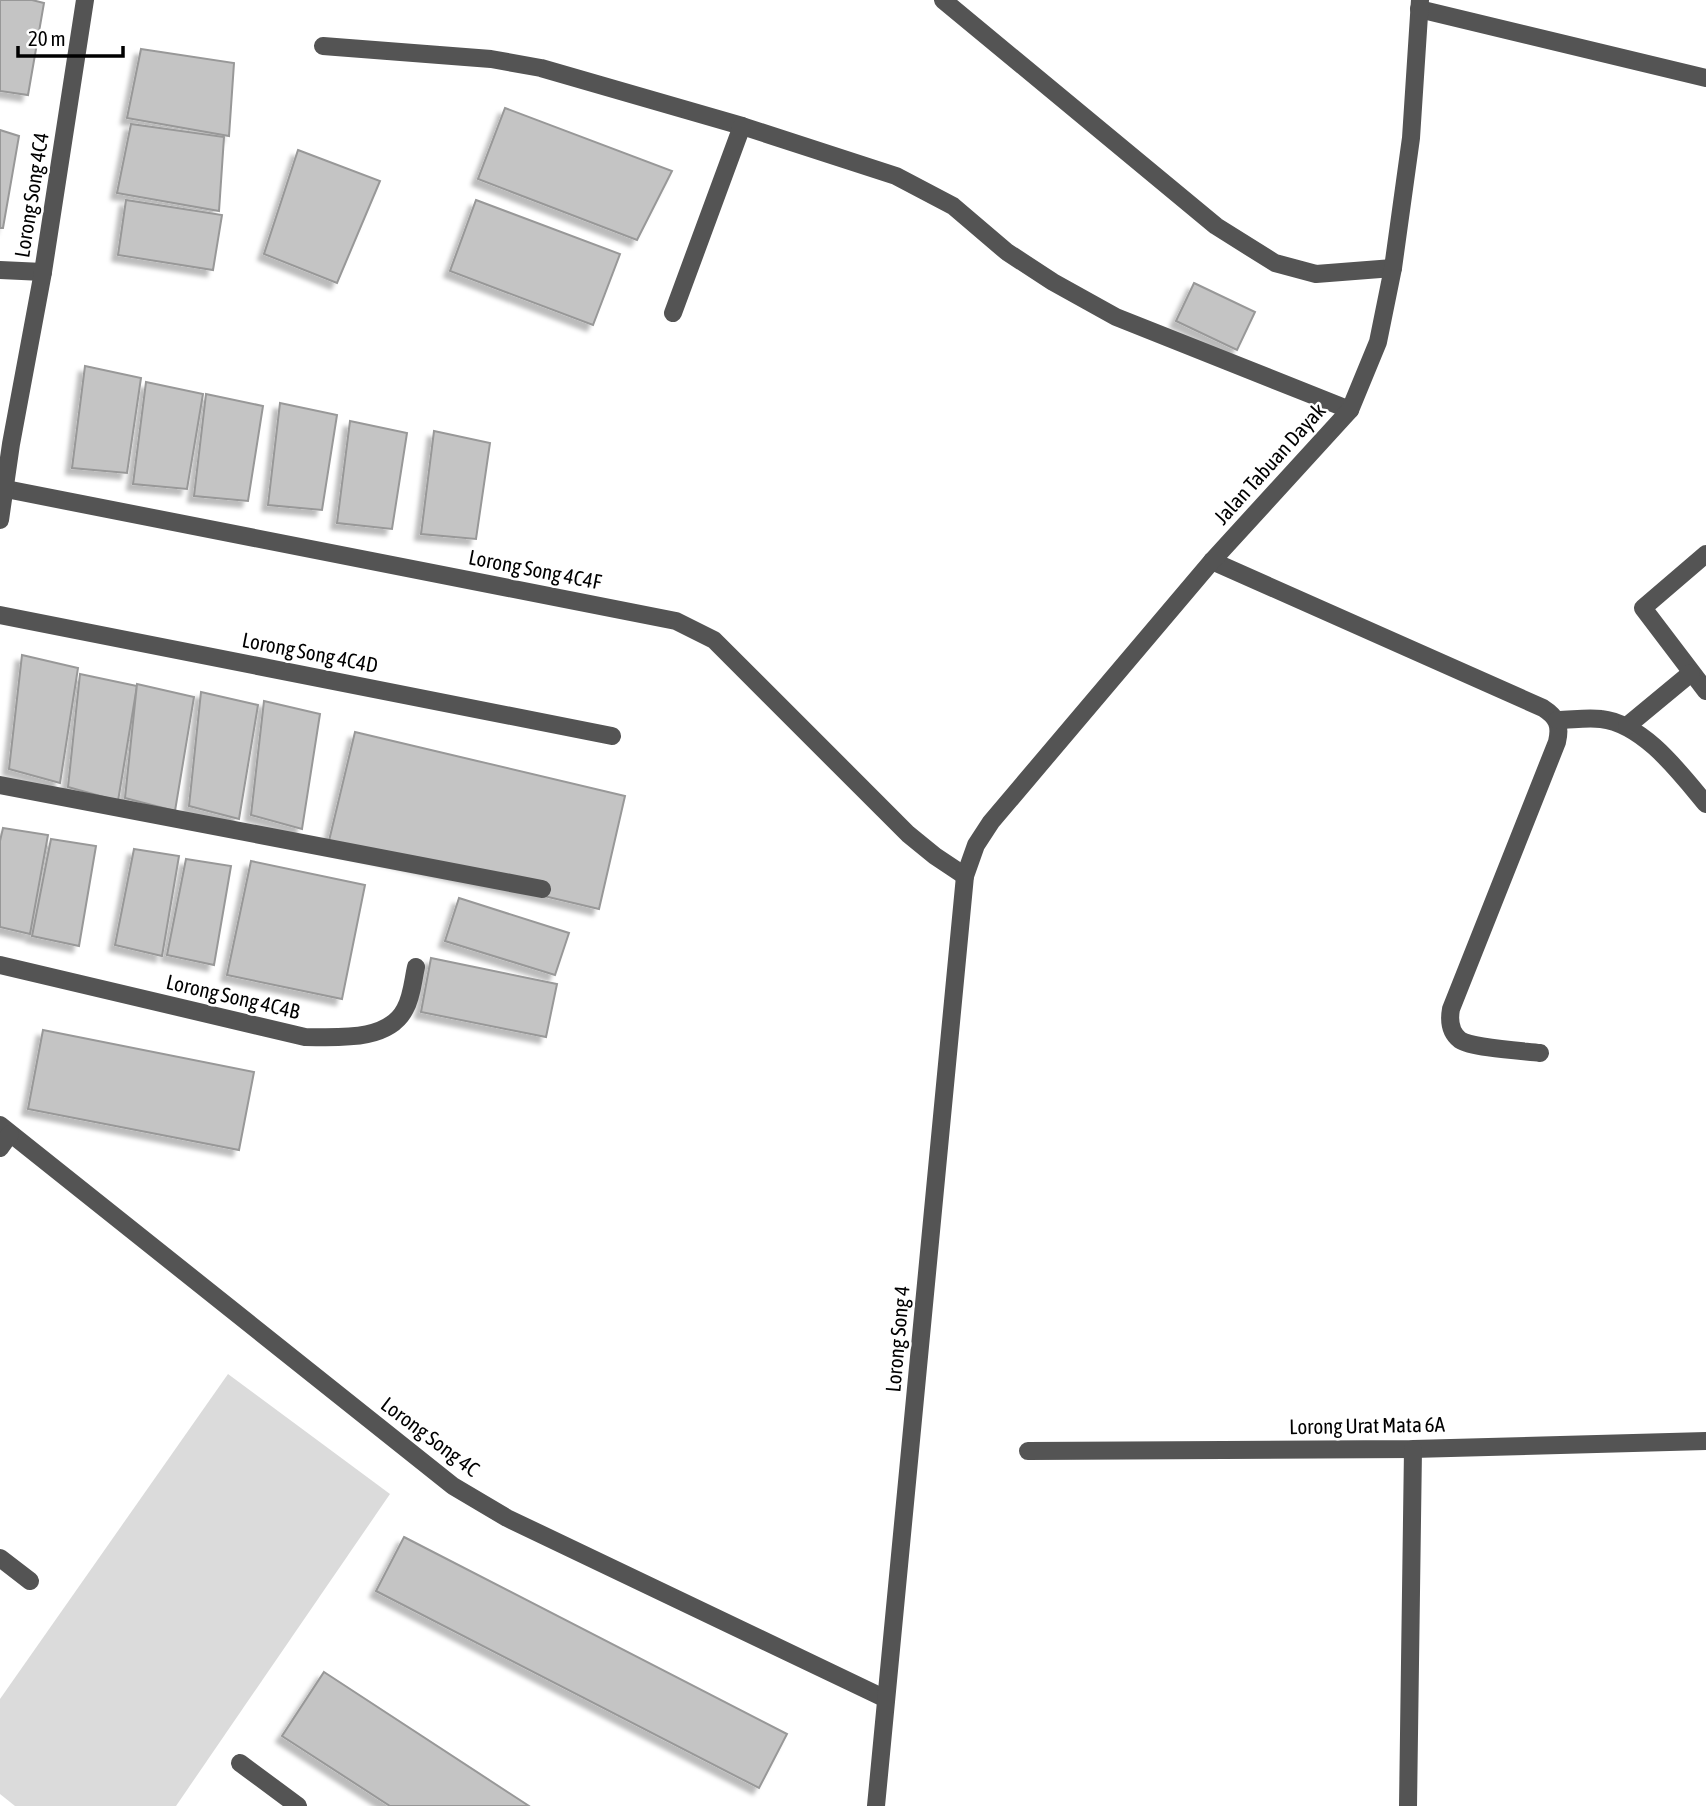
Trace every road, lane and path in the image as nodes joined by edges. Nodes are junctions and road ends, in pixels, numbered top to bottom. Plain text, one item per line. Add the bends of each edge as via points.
1 (85, 0) edge
2 (943, 0) edge
3 (1419, 5) edge
4 (323, 46) dead end
5 (1706, 78) edge
6 (742, 126) junction
7 (1393, 268) junction
8 (0, 270) edge
9 (43, 272) junction
10 (673, 313) dead end
11 (1350, 411) junction
12 (6, 444) edge
13 (6, 489) junction
14 (0, 520) edge
15 (1706, 554) edge
16 (1212, 561) junction
17 (0, 615) edge
18 (1691, 673) junction
19 (1706, 691) edge
20 (1557, 720) junction
21 (1628, 726) junction
22 (612, 736) dead end
23 (0, 785) edge
24 (1706, 804) edge
25 (965, 876) junction
26 (542, 889) dead end
27 (0, 965) edge
28 (416, 967) dead end
29 (1540, 1053) dead end
30 (4, 1136) edge
31 (1706, 1441) edge
32 (1413, 1449) junction
33 (1028, 1451) dead end
34 (0, 1558) edge
35 (30, 1581) dead end
36 (886, 1699) junction
37 (240, 1763) dead end
38 (298, 1806) edge
39 (876, 1806) edge
40 (1408, 1806) edge

1 - 9 street, Lorong Song 4C4
2 - 7 street via 1216,226 1275,263 1316,274
3 - 5 street
3 - 7 street, Jalan Tabuan Dayak via 1411,138
4 - 6 street via 491,59 541,68
6 - 10 street
6 - 11 street via 896,176 953,206 1007,252 1116,317
7 - 11 street, Jalan Tabuan Dayak via 1378,342
8 - 9 street
9 - 12 street, Lorong Song 4C4
11 - 16 street, Jalan Tabuan Dayak
12 - 13 street, Lorong Song 4C4
13 - 14 street, Lorong Song 4C4
13 - 25 street, Lorong Song 4C4F via 676,621 714,640 908,834
15 - 18 street via 1643,608
16 - 20 street via 1544,708
16 - 25 street, Jalan Tabuan Dayak via 991,822 976,845
17 - 22 street, Lorong Song 4C4D
18 - 19 street
18 - 21 street
20 - 21 street via 1602,719
20 - 29 street via 1557,742 1449,1020 1453,1032 1472,1044
21 - 24 street via 1679,772
23 - 26 street
25 - 36 street, Lorong Song 4
27 - 28 street, Lorong Song 4C4B via 306,1037 350,1037 391,1027 407,1006
30 - 36 street, Lorong Song 4C via 453,1486 507,1518
31 - 32 street, Lorong Urat Mata 6A
32 - 33 street, Lorong Urat Mata 6A
32 - 40 street
34 - 35 street
36 - 39 street, Lorong Song 4
37 - 38 street

